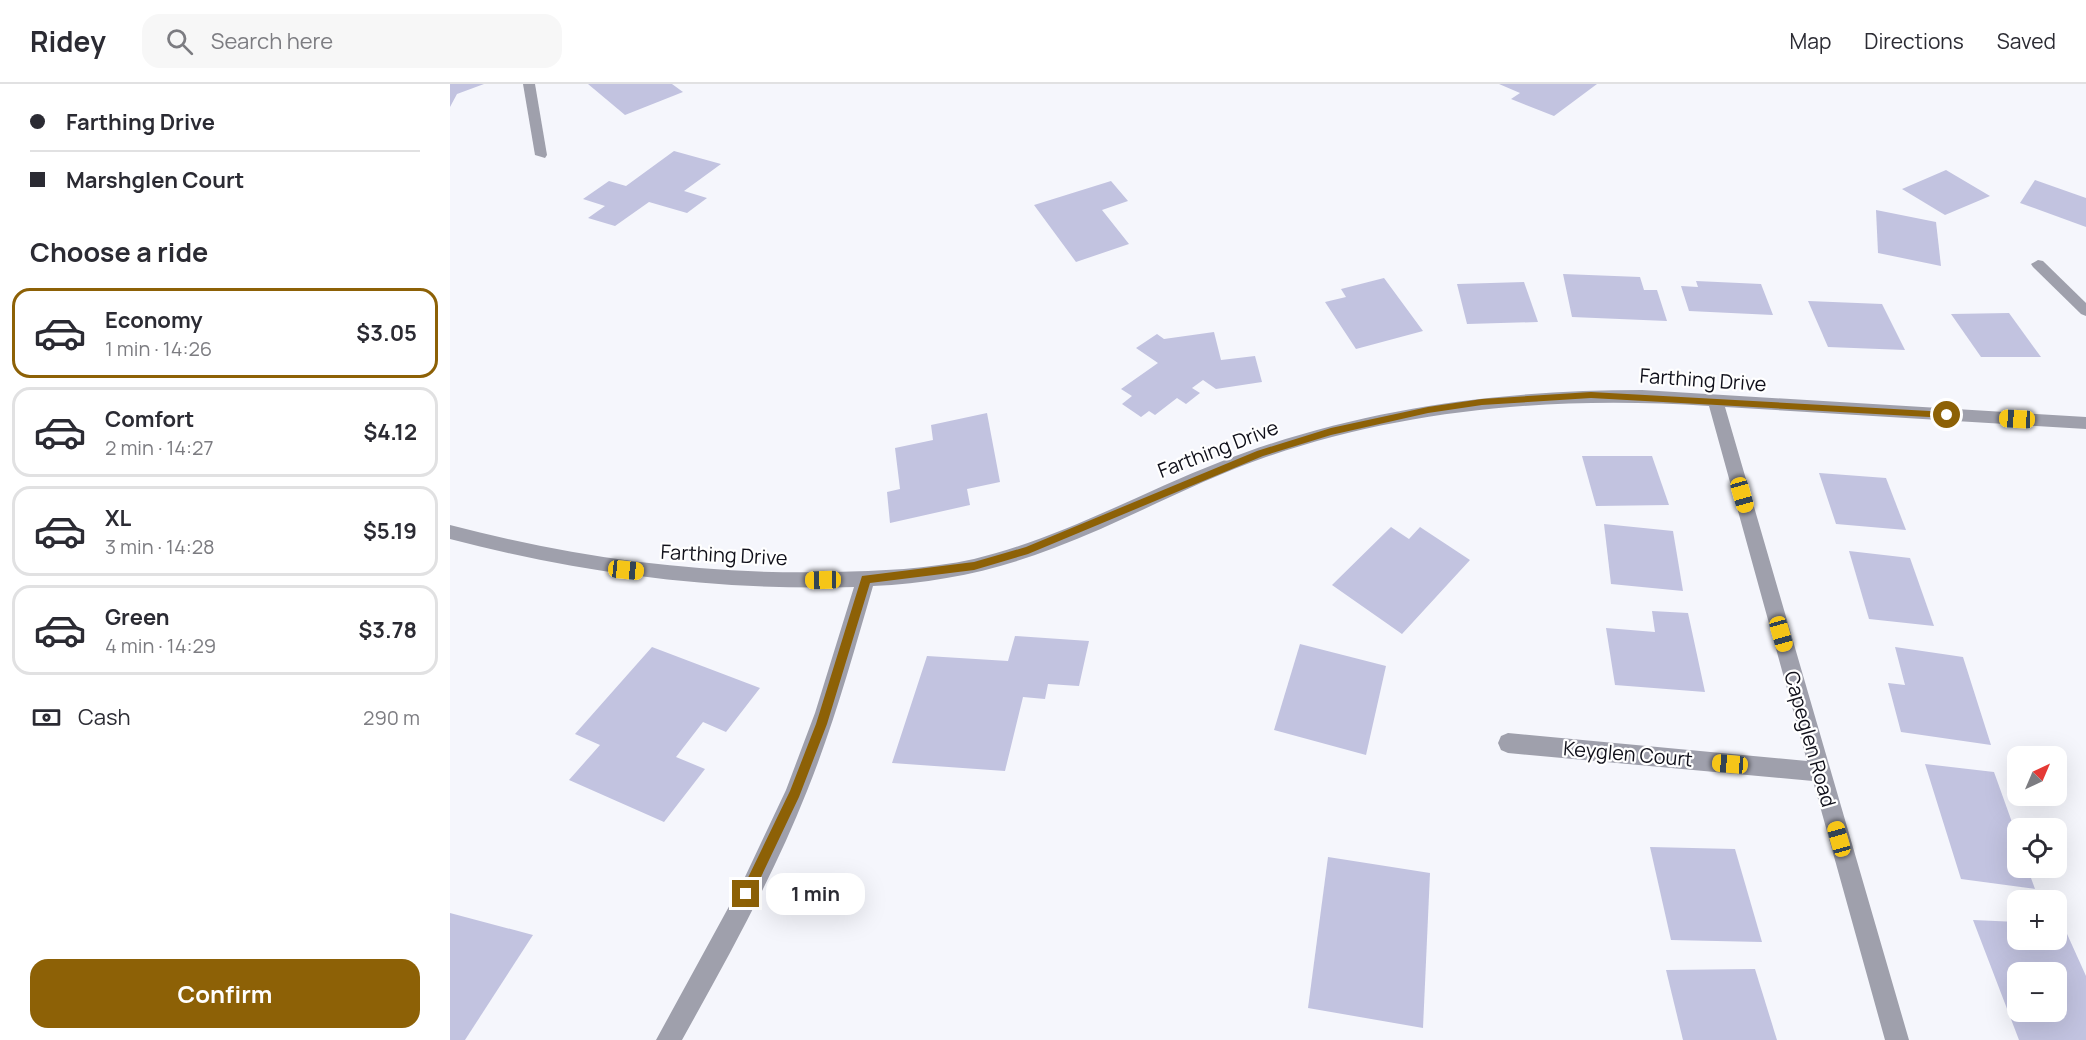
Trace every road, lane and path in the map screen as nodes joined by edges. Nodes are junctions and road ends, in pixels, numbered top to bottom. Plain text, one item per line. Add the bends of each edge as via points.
1 (529, 84) edge
2 (541, 155) dead end
3 (2038, 264) dead end
4 (2086, 311) edge
5 (1716, 403) junction
6 (2086, 423) edge
7 (450, 532) edge
8 (866, 579) junction
9 (1508, 743) dead end
10 (1820, 772) junction
11 (668, 1040) edge
12 (1897, 1040) edge

1 - 2 street
3 - 4 street
5 - 6 street, Farthing Drive
5 - 8 street, Farthing Drive via 1642,396 1546,397 1482,402 1373,421 1260,453 1028,550 964,567
5 - 10 street, Capeglen Road
7 - 8 street, Farthing Drive via 626,570 696,577
8 - 11 street via 822,724 795,793 768,853
9 - 10 street, Keyglen Court
10 - 12 street, Capeglen Road

